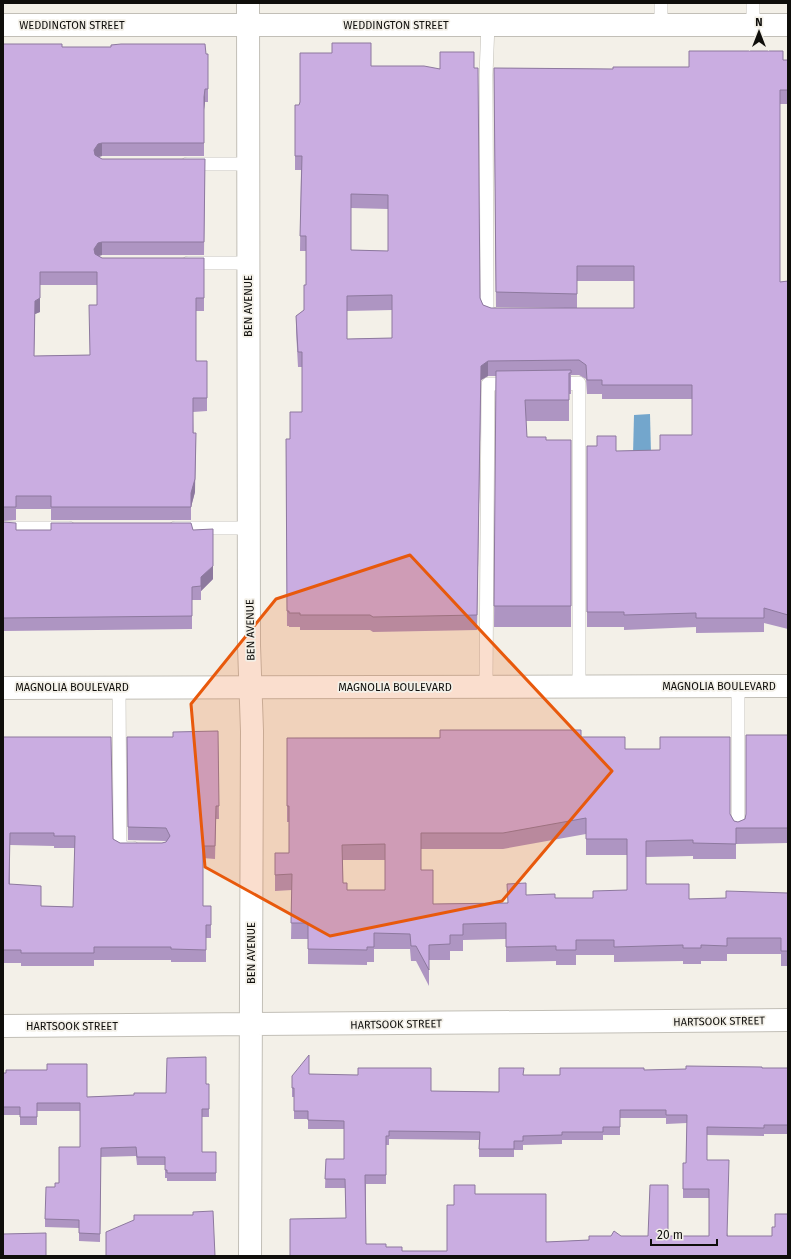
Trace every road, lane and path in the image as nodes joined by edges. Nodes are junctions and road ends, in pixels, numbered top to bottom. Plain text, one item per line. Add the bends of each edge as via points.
1 (248, 3) edge
2 (661, 3) edge
3 (753, 3) edge
4 (488, 24) junction
5 (661, 24) junction
6 (3, 25) edge
7 (248, 25) junction
8 (753, 25) junction
9 (788, 25) edge
10 (178, 164) edge
11 (248, 164) junction
12 (172, 263) edge
13 (248, 263) junction
14 (513, 315) edge
15 (526, 384) edge
16 (541, 384) edge
17 (3, 528) edge
18 (80, 528) edge
19 (165, 528) edge
20 (249, 528) junction
21 (251, 686) junction
22 (579, 686) junction
23 (738, 686) junction
24 (788, 686) edge
25 (119, 687) junction
26 (486, 687) junction
27 (3, 688) edge
28 (738, 830) edge
29 (148, 848) edge
30 (788, 1020) edge
31 (250, 1025) junction
32 (3, 1026) edge
33 (250, 1256) edge

1 - 7 street, BEN AVENUE
2 - 5 lane
3 - 8 lane
4 - 5 street, WEDDINGTON STREET
4 - 7 street, WEDDINGTON STREET
4 - 14 lane via 487,309 491,315
5 - 8 street, WEDDINGTON STREET
6 - 7 street, WEDDINGTON STREET
7 - 11 street, BEN AVENUE
8 - 9 street, WEDDINGTON STREET
10 - 11 lane
11 - 13 street, BEN AVENUE
12 - 13 lane
13 - 20 street, BEN AVENUE
15 - 26 lane via 488,384
16 - 22 lane via 579,383
17 - 18 lane
19 - 20 lane
20 - 21 street, BEN AVENUE
21 - 25 street, MAGNOLIA BOULEVARD
21 - 26 street, MAGNOLIA BOULEVARD
21 - 31 street, BEN AVENUE
22 - 23 street, MAGNOLIA BOULEVARD
22 - 26 street, MAGNOLIA BOULEVARD
23 - 24 street, MAGNOLIA BOULEVARD
23 - 28 lane
25 - 27 street, MAGNOLIA BOULEVARD
25 - 29 lane via 120,848
30 - 31 street, HARTSOOK STREET
31 - 32 street, HARTSOOK STREET
31 - 33 street, BEN AVENUE

